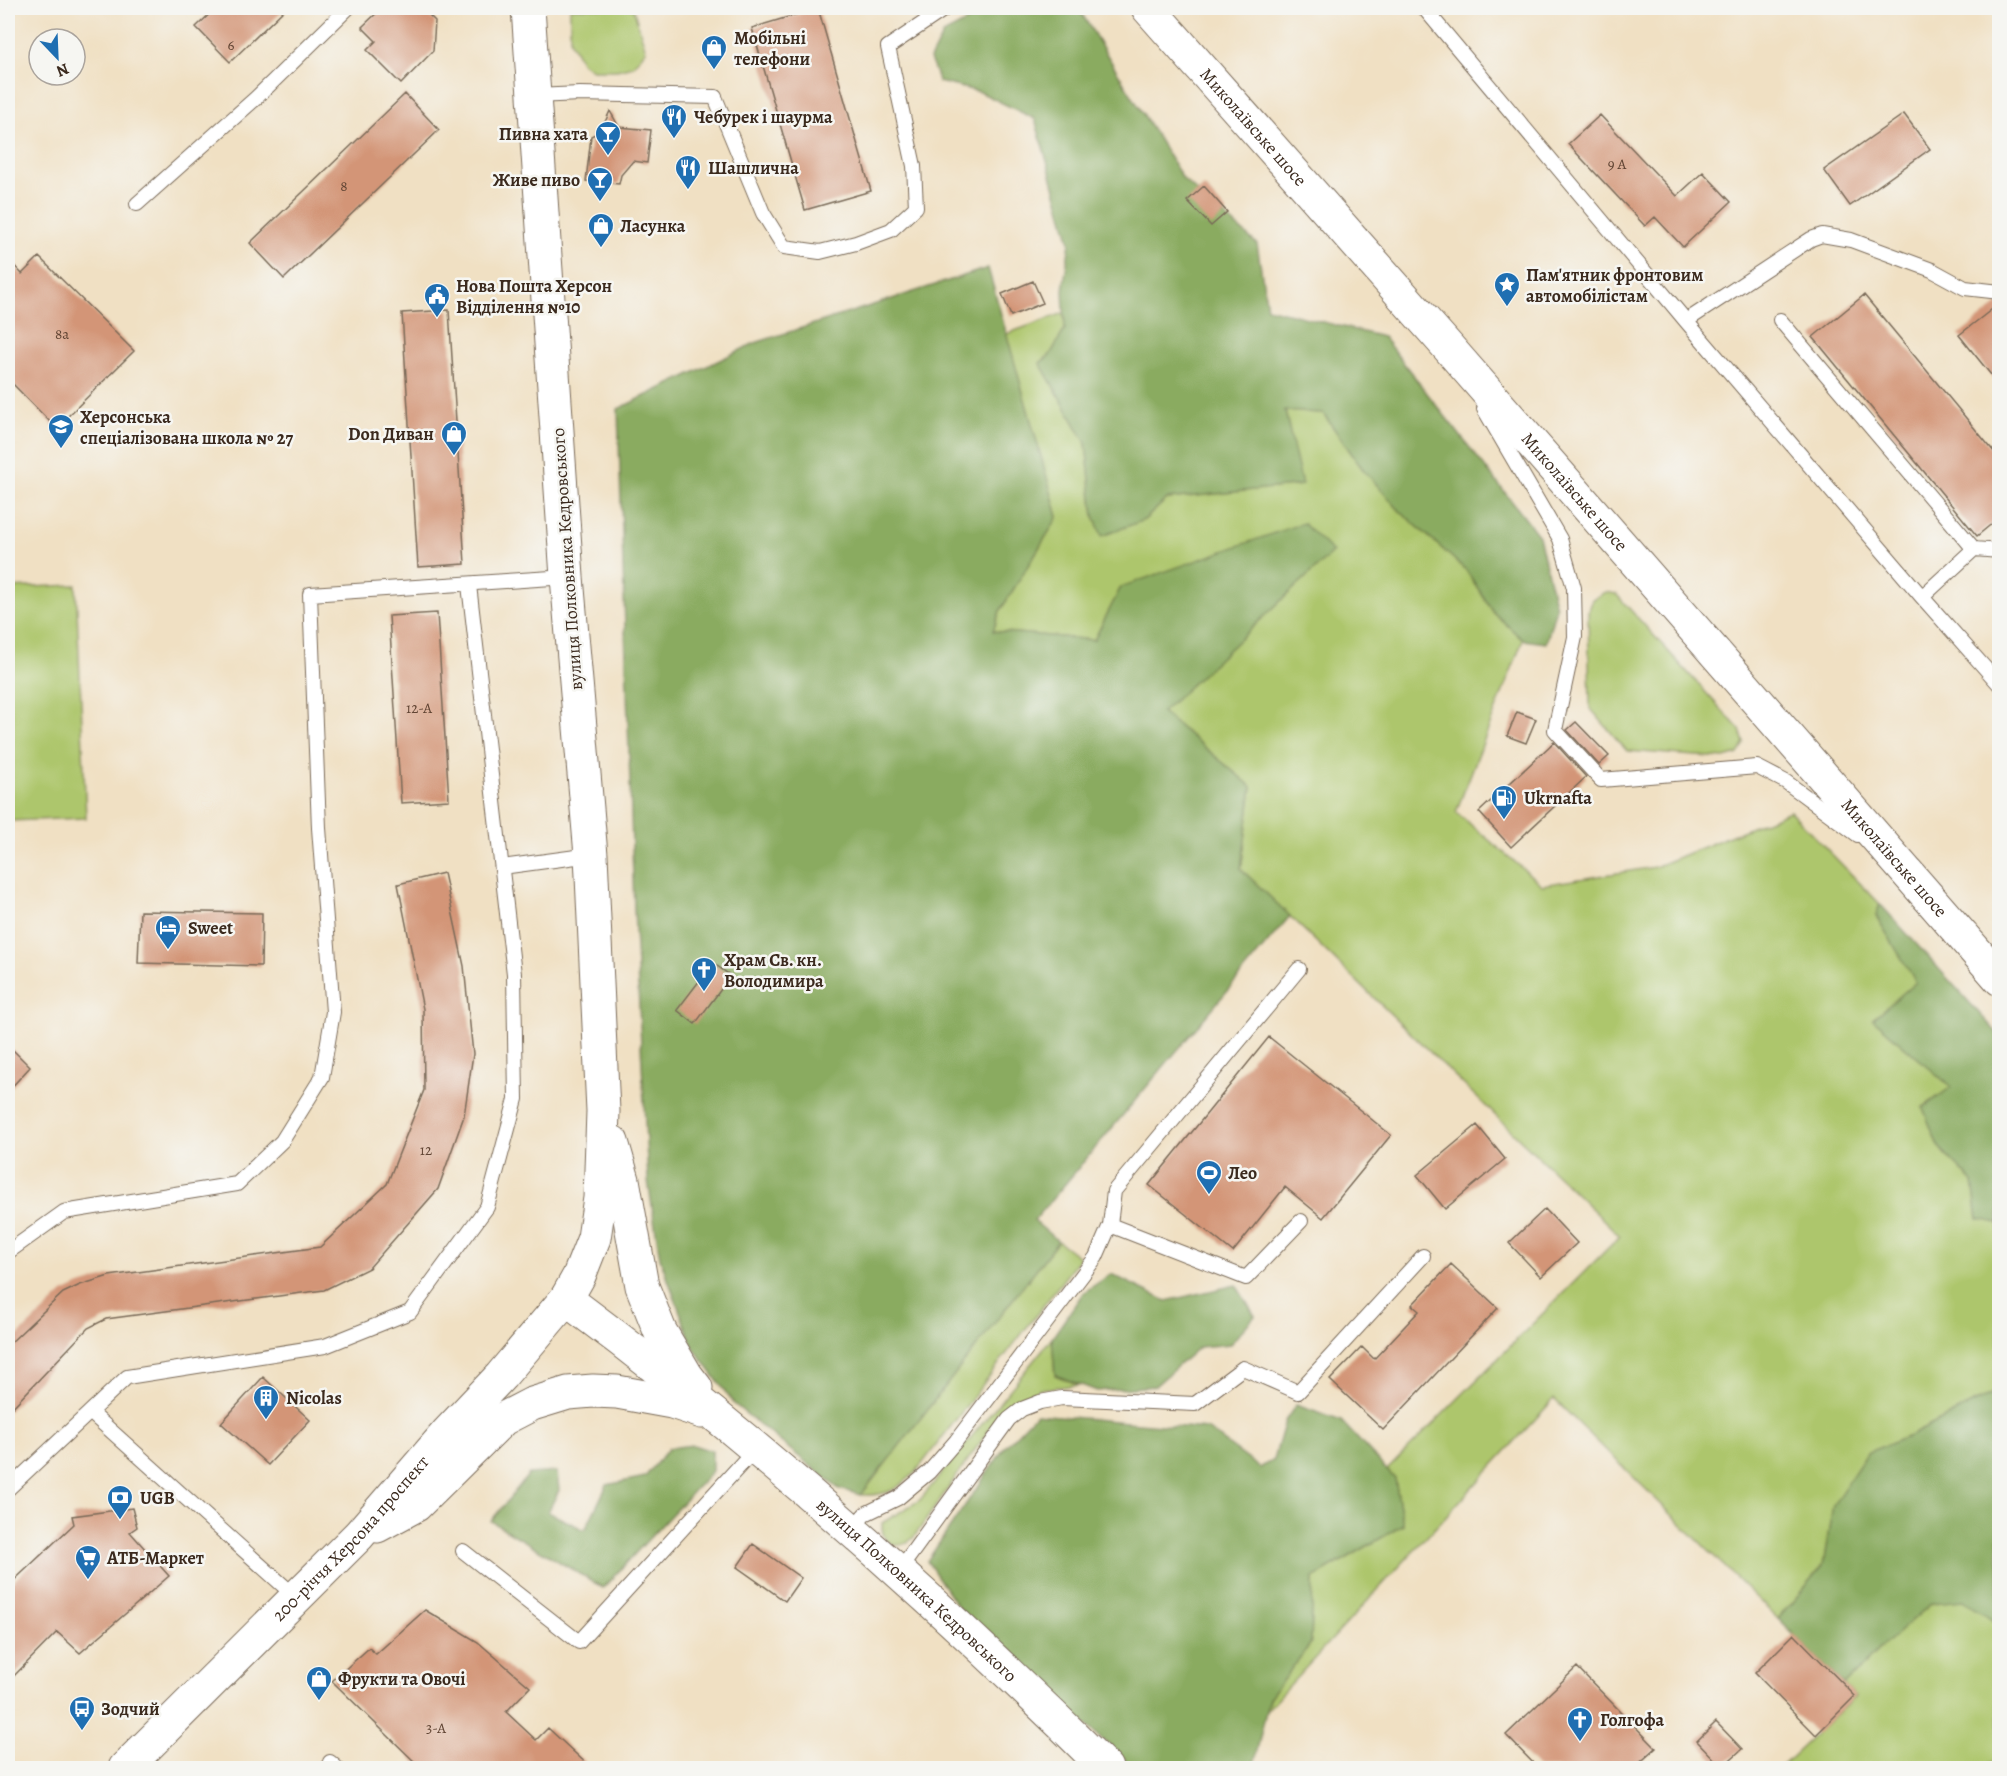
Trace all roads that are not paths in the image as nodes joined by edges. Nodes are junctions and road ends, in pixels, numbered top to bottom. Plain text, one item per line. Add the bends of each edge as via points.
1 (348, 8) edge
2 (528, 8) edge
3 (945, 8) edge
4 (1148, 8) edge
5 (1424, 8) edge
6 (535, 96) junction
7 (137, 204) dead end
8 (2000, 292) edge
9 (1780, 320) dead end
10 (1686, 321) junction
11 (1448, 347) junction
12 (1974, 549) junction
13 (2000, 551) edge
14 (567, 578) junction
15 (469, 585) junction
16 (1922, 597) junction
17 (2000, 685) edge
18 (591, 855) junction
19 (502, 867) junction
20 (1906, 872) junction
21 (1299, 969) dead end
22 (2000, 979) edge
23 (603, 1111) junction
24 (1301, 1221) dead end
25 (1110, 1225) junction
26 (8, 1252) edge
27 (1423, 1256) dead end
28 (566, 1299) junction
29 (90, 1412) junction
30 (721, 1419) junction
31 (756, 1448) junction
32 (8, 1489) edge
33 (851, 1530) junction
34 (359, 1535) junction
35 (463, 1551) dead end
36 (898, 1572) junction
37 (297, 1598) junction
38 (125, 1768) edge
39 (1106, 1768) edge

1 - 7 lane via 256,98
2 - 6 street, вулиця Полковника Кедровського
3 - 6 lane via 888,47 914,166 916,207 891,230 820,252 784,248 763,213 715,97
4 - 11 street, Миколаївське шосе
5 - 10 lane
6 - 14 street, вулиця Полковника Кедровського
8 - 10 lane via 1965,288 1932,270 1851,240 1822,235
9 - 12 lane
10 - 16 lane
11 - 20 street, Миколаївське шосе
11 - 20 lane via 1560,539 1574,588 1575,637 1555,730 1601,780 1757,767 1786,782
12 - 13 lane
12 - 16 lane
14 - 15 lane
14 - 18 street, вулиця Полковника Кедровського
15 - 19 lane
15 - 26 lane via 310,594 319,828 333,1012 322,1077 282,1141 237,1184 64,1212
16 - 17 lane
18 - 19 lane
18 - 23 street, вулиця Полковника Кедровського
19 - 29 lane via 514,974 516,1100 487,1207 410,1312 325,1347 127,1377
20 - 22 street, Миколаївське шосе
21 - 25 lane via 1114,1191
23 - 28 street, вулиця Полковника Кедровського via 600,1198 594,1238
23 - 30 street, вулиця Полковника Кедровського via 623,1180 642,1286 660,1331 686,1375
24 - 25 lane via 1246,1278
25 - 33 lane via 1096,1257 956,1441 929,1472 898,1498 865,1514
27 - 36 lane via 1298,1392 1243,1368 1195,1404 1062,1398 1022,1409 1009,1419
28 - 30 street, вулиця Полковника Кедровського
28 - 34 street, 200-річчя Херсона проспект
29 - 32 lane
29 - 37 lane
30 - 31 street, вулиця Полковника Кедровського
30 - 34 street, вулиця Полковника Кедровського via 672,1402 617,1392 568,1393 532,1404 503,1419 416,1505
31 - 33 street, вулиця Полковника Кедровського
31 - 35 lane via 579,1642
33 - 36 street, вулиця Полковника Кедровського
34 - 37 street, 200-річчя Херсона проспект
36 - 39 street, вулиця Полковника Кедровського
37 - 38 street, 200-річчя Херсона проспект

